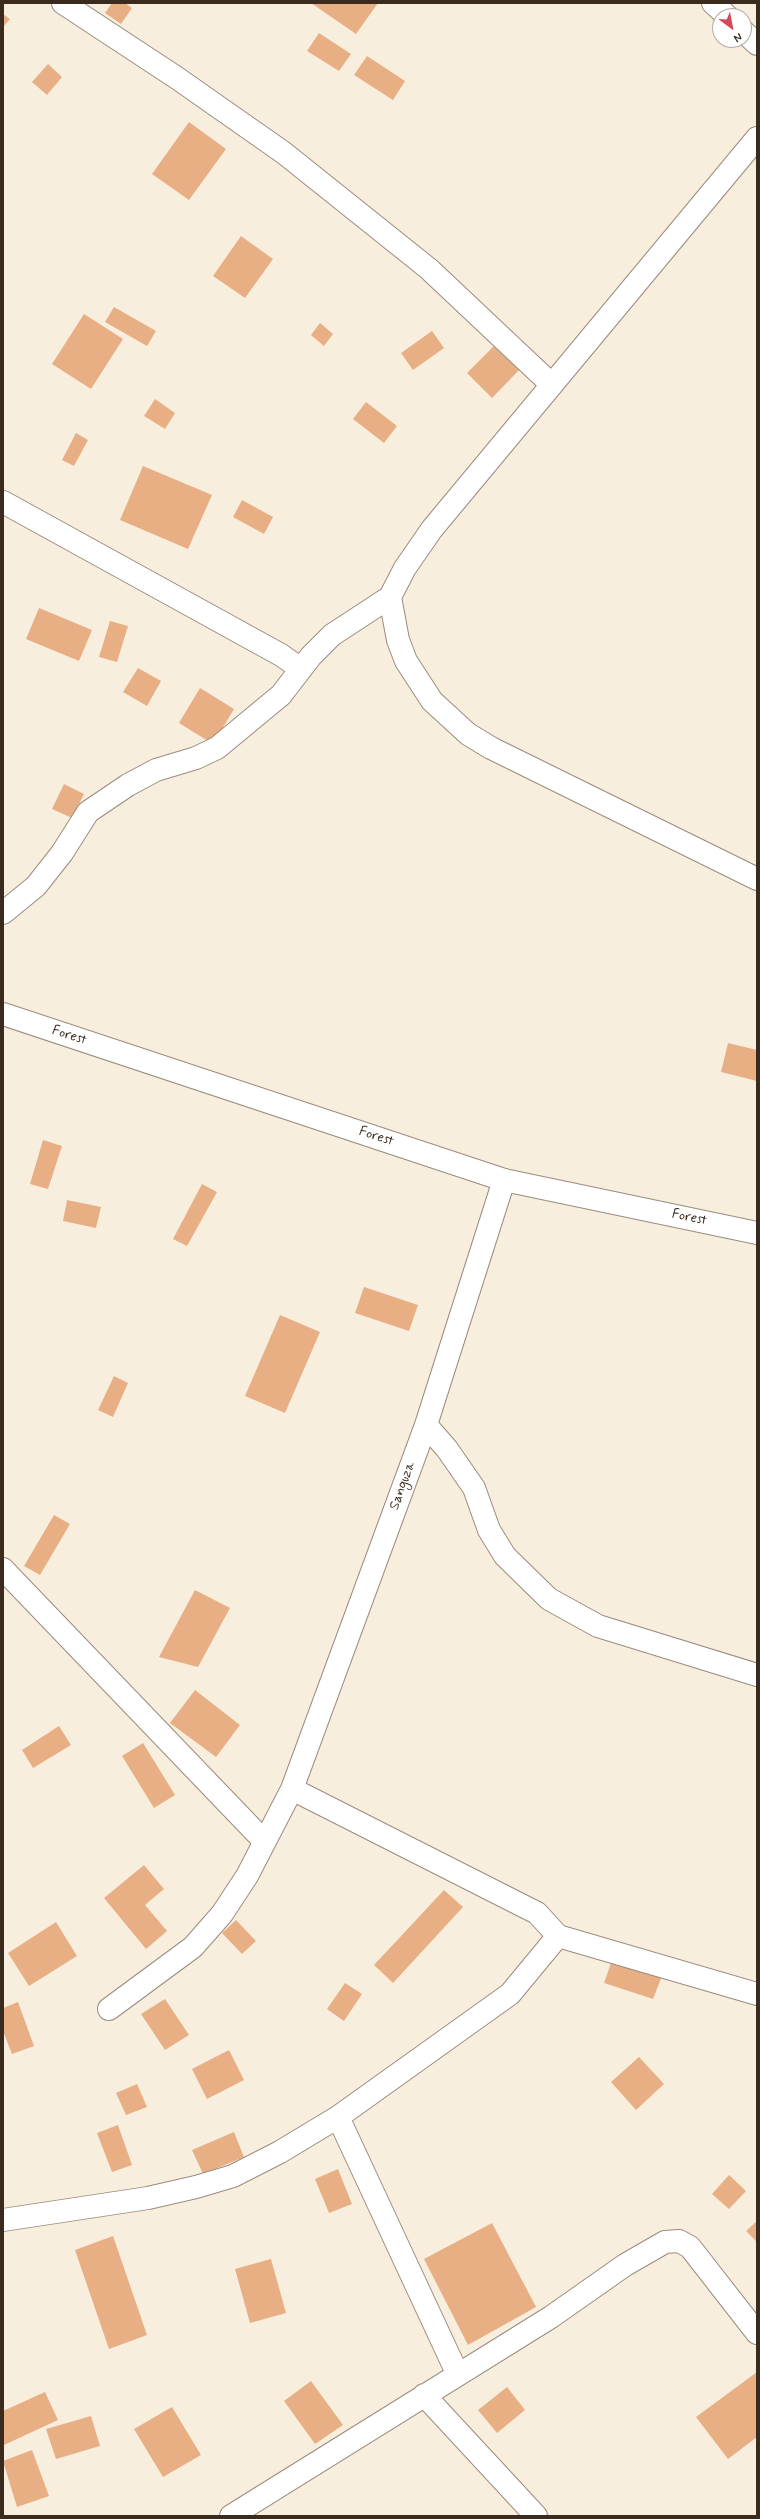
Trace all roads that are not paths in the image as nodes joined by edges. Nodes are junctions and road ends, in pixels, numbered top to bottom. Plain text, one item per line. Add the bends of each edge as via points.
1 (63, 3) edge
2 (757, 138) edge
3 (552, 385) junction
4 (3, 502) edge
5 (390, 597) junction
6 (301, 669) junction
7 (757, 879) edge
8 (3, 913) edge
9 (3, 1014) edge
10 (504, 1180) junction
11 (757, 1233) edge
12 (426, 1425) junction
13 (3, 1570) edge
14 (757, 1675) edge
15 (292, 1789) junction
16 (264, 1841) junction
17 (558, 1936) junction
18 (757, 1994) edge
19 (109, 2009) dead end
20 (338, 2117) junction
21 (3, 2220) edge
22 (757, 2333) edge
23 (458, 2375) junction
24 (424, 2395) junction
25 (231, 2516) edge
26 (536, 2516) edge

1 - 3 street via 284,152 429,269
2 - 3 street
3 - 5 street via 432,529 405,568
4 - 6 street via 281,655
5 - 6 street via 332,636
5 - 7 street via 398,640 406,661 432,701 468,734 491,748
6 - 8 street via 281,695 217,748 196,758 156,770 88,812 62,853 36,886
9 - 10 street, Forest
10 - 11 street, Forest
10 - 12 street, Sanguza
12 - 14 street via 447,1449 474,1488 489,1530 506,1556 549,1600 598,1626
12 - 15 street, Sanguza
13 - 16 street
15 - 16 street, Sanguza
15 - 17 street via 537,1913
16 - 19 street, Sanguza via 247,1876 222,1914 193,1947
17 - 18 street
17 - 20 street via 510,1994
20 - 21 street via 280,2152 218,2181 148,2198
20 - 23 street
22 - 23 street via 690,2247 679,2241 665,2242 625,2265 551,2317
23 - 24 street
24 - 25 street
24 - 26 street

